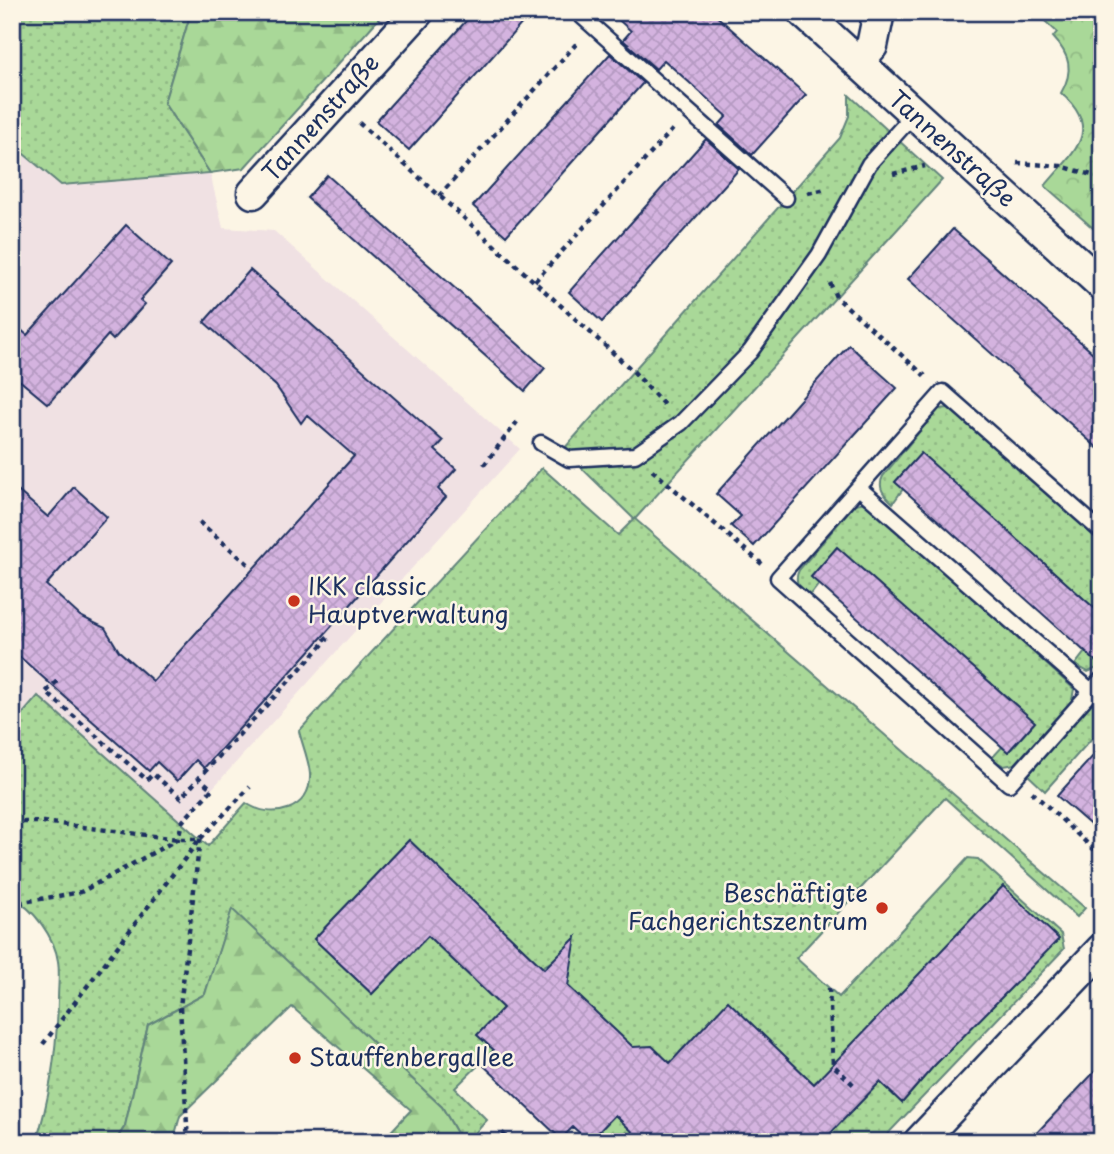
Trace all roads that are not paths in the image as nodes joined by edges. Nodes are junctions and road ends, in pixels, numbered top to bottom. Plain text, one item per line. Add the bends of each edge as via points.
1 (418, 12) edge
2 (577, 12) edge
3 (803, 12) edge
4 (879, 12) edge
5 (858, 62) junction
6 (914, 114) junction
7 (253, 193) dead end
8 (786, 198) road end
9 (1102, 285) edge
10 (541, 443) dead end
11 (859, 488) junction
12 (1102, 532) edge
13 (1102, 678) edge
14 (1091, 691) junction
15 (1102, 949) edge
16 (919, 1142) edge

1 - 7 street, Tannenstraße
2 - 8 lane
3 - 5 street, Tannenstraße
4 - 5 street via 872,46
5 - 6 street, Tannenstraße
6 - 9 street, Tannenstraße
6 - 10 lane via 869,164 819,255 750,352 681,423 635,455 569,459
11 - 12 lane via 943,392
11 - 14 lane
11 - 14 lane via 778,579 1009,784
13 - 14 lane
15 - 16 street

